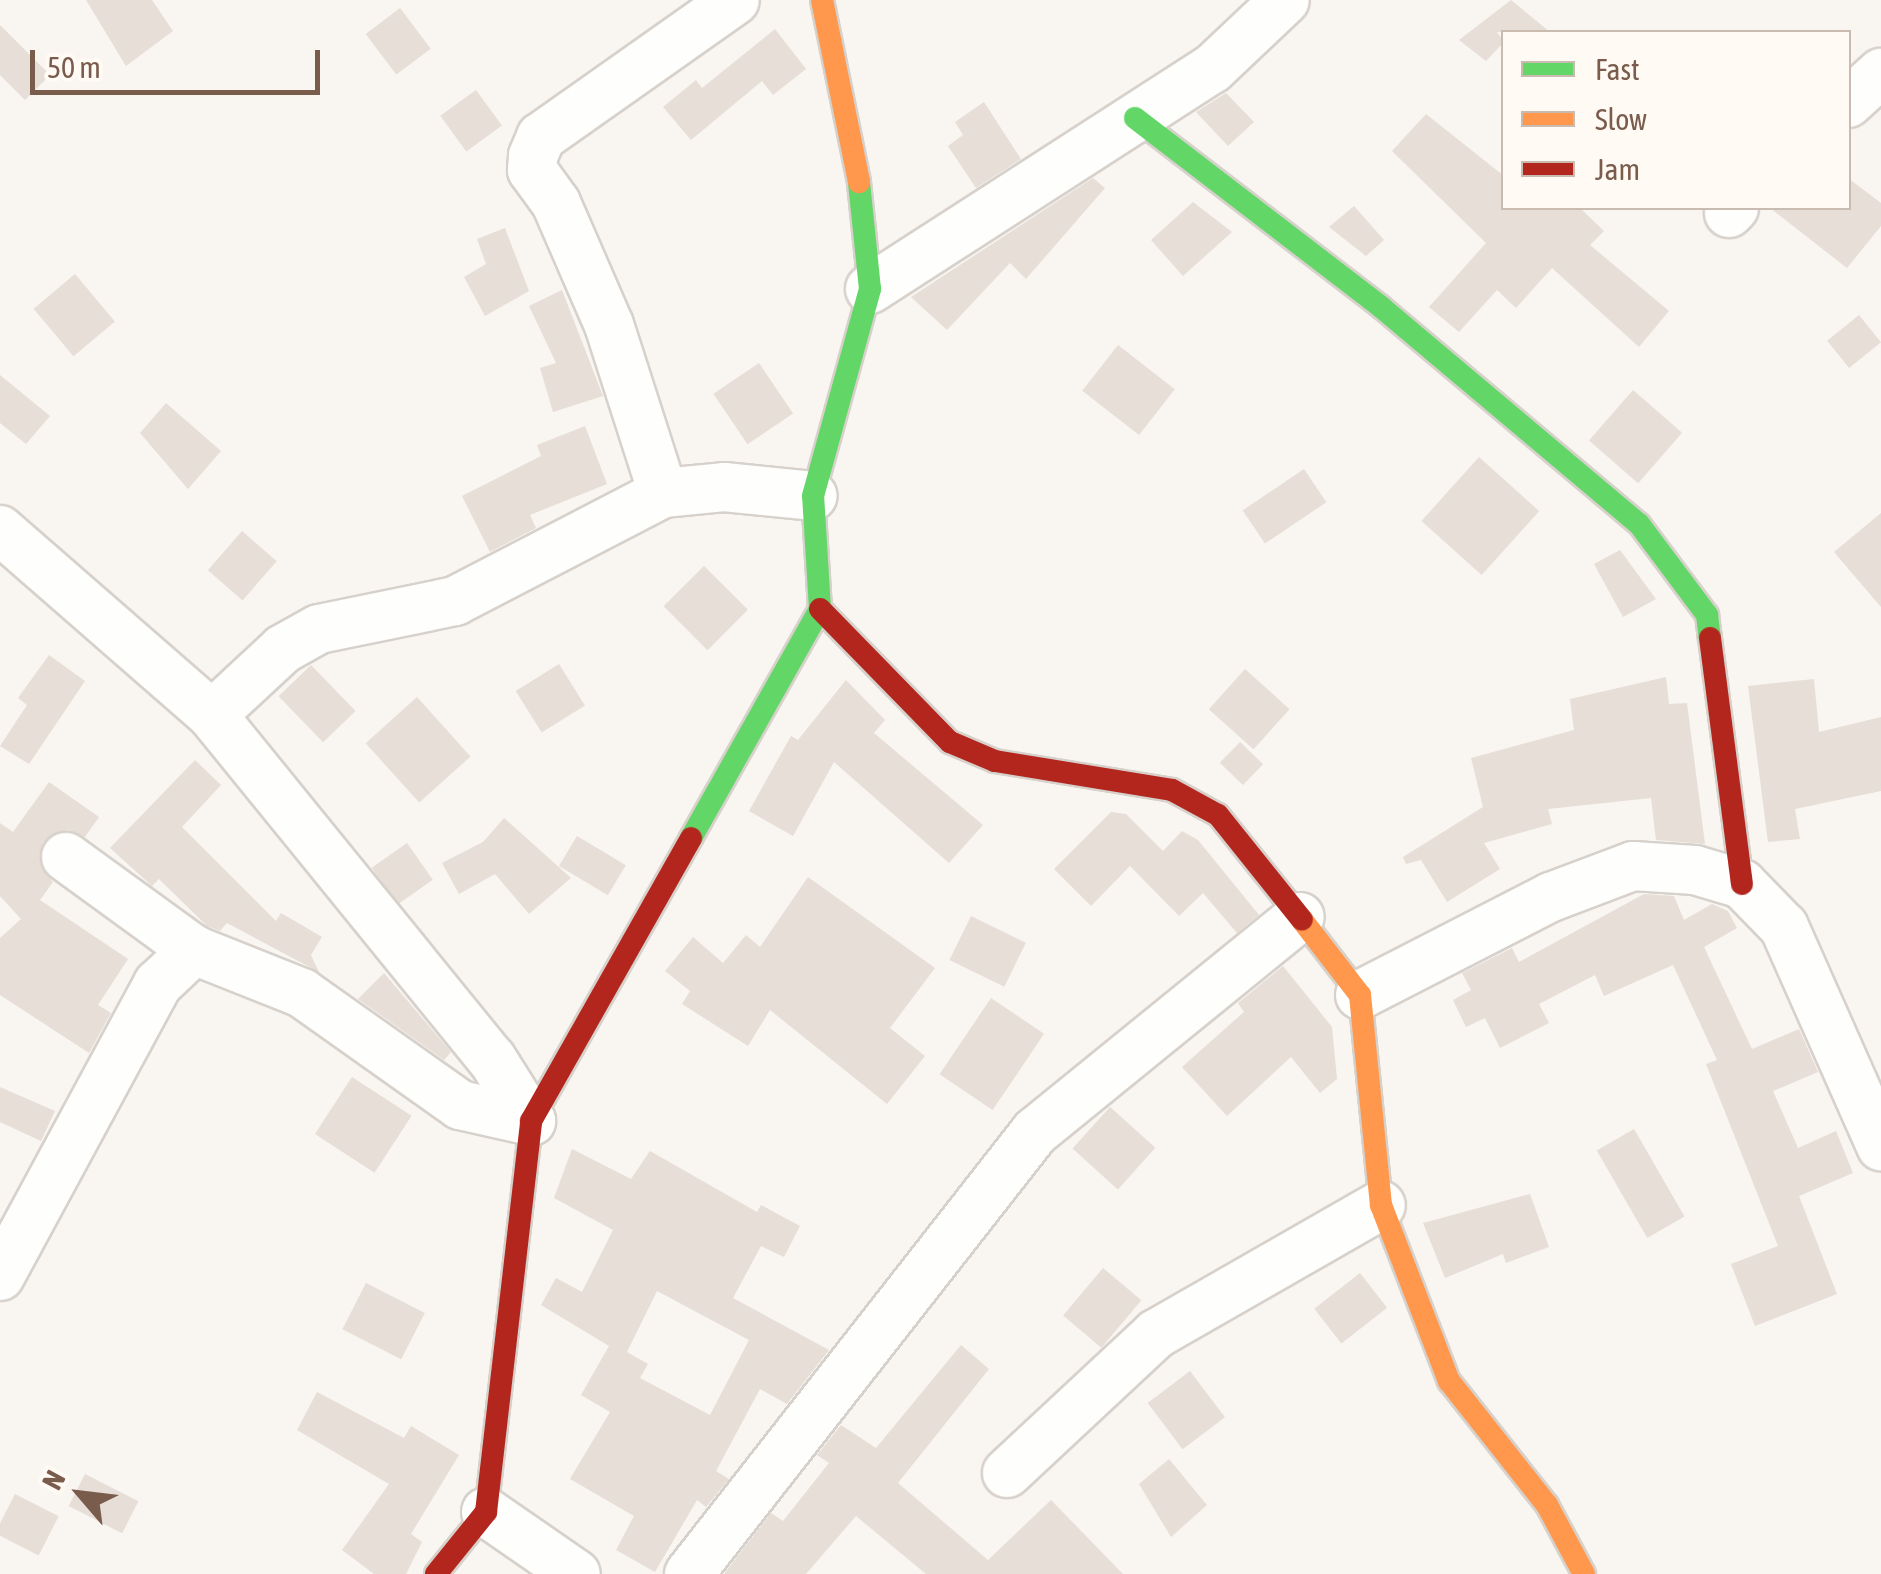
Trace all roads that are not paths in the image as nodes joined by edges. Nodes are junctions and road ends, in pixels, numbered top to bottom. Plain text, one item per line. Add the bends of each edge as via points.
1 (735, 0) edge
2 (822, 0) edge
3 (1285, 0) edge
4 (1881, 73) edge
5 (1851, 100) edge
6 (1135, 118) junction
7 (870, 289) junction
8 (663, 492) junction
9 (812, 496) junction
10 (0, 530) edge
11 (820, 609) junction
12 (212, 715) junction
13 (66, 857) dead end
14 (1742, 884) junction
15 (1300, 917) junction
16 (194, 950) junction
17 (1360, 996) junction
18 (531, 1121) junction
19 (1881, 1146) edge
20 (1382, 1205) junction
21 (0, 1276) edge
22 (1007, 1473) dead end
23 (486, 1512) junction
24 (436, 1574) edge
25 (576, 1574) edge
26 (689, 1574) edge
27 (1584, 1574) edge

1 - 8 street via 541,137 533,156 532,170 556,203 609,325
2 - 7 street via 855,139
3 - 6 street via 1212,69
4 - 5 street
6 - 7 street
6 - 14 street via 1381,307 1639,524 1707,614
7 - 9 street
8 - 9 street via 724,487
8 - 12 street via 455,602 319,630 283,649
9 - 11 street
10 - 12 street
11 - 15 street via 950,742 995,761 1172,790 1218,814
11 - 18 street
12 - 18 street via 492,1059
13 - 16 street
14 - 17 street via 1695,870 1633,866 1552,898
14 - 19 street via 1784,926
15 - 17 street
15 - 26 street via 1035,1132
16 - 18 street via 302,993 460,1105
16 - 21 street via 158,984
17 - 20 street
18 - 23 street
20 - 22 street via 1156,1334
20 - 27 street via 1449,1381 1547,1505
23 - 24 street
23 - 25 street

